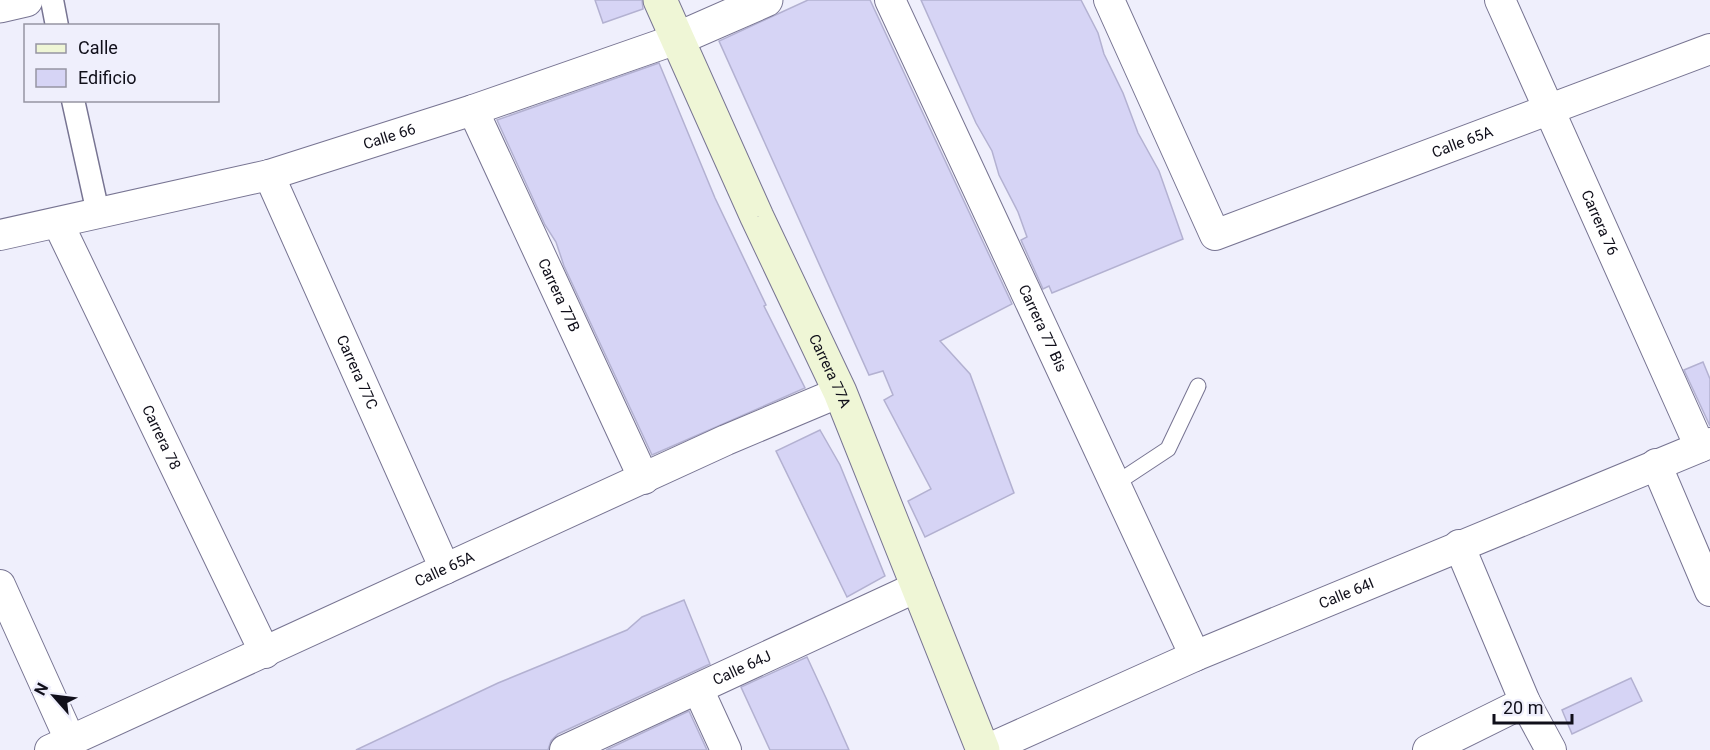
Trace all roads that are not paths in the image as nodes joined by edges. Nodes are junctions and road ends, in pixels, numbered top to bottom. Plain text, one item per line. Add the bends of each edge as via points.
1 (26, 0) edge
2 (52, 0) edge
3 (660, 0) edge
4 (766, 0) edge
5 (890, 0) edge
6 (1109, 0) edge
7 (1500, 0) edge
8 (0, 6) edge
9 (57, 24) edge
10 (677, 39) junction
11 (1710, 49) edge
12 (73, 102) edge
13 (1549, 109) junction
14 (473, 110) junction
15 (269, 175) junction
16 (98, 213) junction
17 (58, 223) junction
18 (0, 235) edge
19 (1198, 386) dead end
20 (840, 392) junction
21 (1705, 445) edge
22 (1656, 464) junction
23 (644, 479) junction
24 (1115, 484) junction
25 (1459, 545) junction
26 (444, 569) junction
27 (0, 585) edge
28 (919, 586) junction
29 (1710, 591) edge
30 (265, 653) junction
31 (1195, 656) junction
32 (699, 689) junction
33 (1525, 702) junction
34 (60, 745) edge
35 (565, 750) edge
36 (726, 750) edge
37 (985, 750) edge
38 (1428, 750) edge
39 (1551, 750) edge

1 - 8 street
2 - 9 street
3 - 10 main road, Carrera 77A
4 - 10 street, Calle 66
5 - 24 street, Carrera 77 Bis
6 - 13 street, Calle 65A via 1215,235
7 - 13 street, Carrera 76
10 - 14 street, Calle 66
10 - 20 main road, Carrera 77A
11 - 13 street, Calle 65A
12 - 16 street
13 - 21 street, Carrera 76
14 - 15 street, Calle 66
14 - 23 street, Carrera 77B
15 - 16 street, Calle 66
15 - 26 street, Carrera 77C
16 - 17 street, Calle 66
17 - 18 street, Calle 66
17 - 30 street, Carrera 78
19 - 24 lane via 1168,449
20 - 23 street, Calle 65A
20 - 28 main road, Carrera 77A
21 - 22 street, Calle 64I
22 - 25 street, Calle 64I
22 - 29 street
23 - 26 street, Calle 65A
24 - 31 street, Carrera 77 Bis
25 - 31 street, Calle 64I
25 - 33 street
26 - 30 street, Calle 65A
27 - 34 street
28 - 32 street, Calle 64J
28 - 37 main road, Carrera 77A
30 - 34 street, Calle 65A
31 - 37 street, Calle 64I
32 - 35 street, Calle 64J
32 - 36 street
33 - 38 street
33 - 39 street

